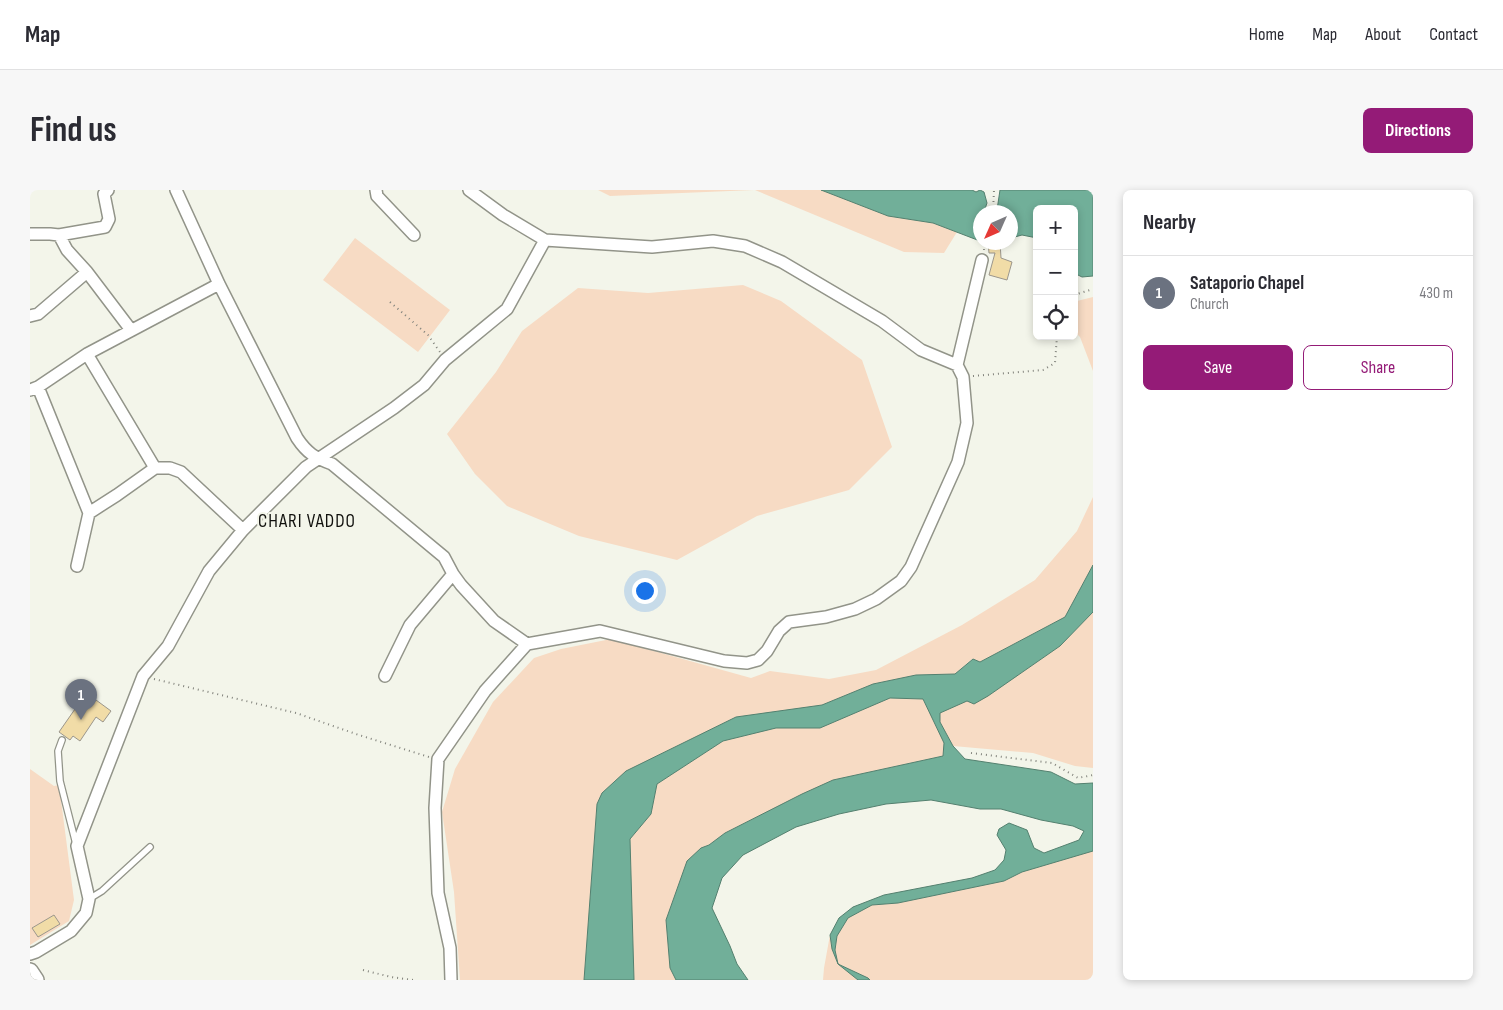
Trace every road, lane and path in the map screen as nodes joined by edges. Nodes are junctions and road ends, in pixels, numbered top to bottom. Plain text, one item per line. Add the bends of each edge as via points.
1 (108, 190) edge
2 (176, 190) edge
3 (376, 190) edge
4 (469, 190) edge
5 (994, 190) edge
6 (993, 205) edge
7 (30, 234) edge
8 (58, 235) junction
9 (414, 236) dead end
10 (545, 240) junction
11 (982, 260) dead end
12 (87, 272) junction
13 (219, 284) junction
14 (1093, 289) edge
15 (1078, 294) edge
16 (390, 302) dead end
17 (30, 316) edge
18 (131, 330) junction
19 (1057, 340) edge
20 (87, 354) junction
21 (445, 360) junction
22 (957, 365) junction
23 (963, 377) junction
24 (34, 389) edge
25 (318, 459) junction
26 (155, 468) junction
27 (89, 512) junction
28 (243, 530) junction
29 (77, 566) dead end
30 (452, 574) junction
31 (527, 644) junction
32 (143, 676) junction
33 (385, 676) dead end
34 (62, 740) dead end
35 (972, 753) dead end
36 (438, 760) junction
37 (1093, 776) edge
38 (77, 846) junction
39 (150, 847) dead end
40 (89, 899) junction
41 (30, 954) edge
42 (363, 970) dead end
43 (413, 980) edge
44 (451, 980) edge

1 - 8 street via 104,194 109,219 105,227
2 - 13 street
3 - 9 street via 377,196
4 - 10 street
5 - 6 path
7 - 8 street
8 - 12 street
10 - 21 street via 507,309
10 - 22 street via 652,247 713,241 745,246 782,262 882,321 921,350
11 - 22 street
12 - 17 street via 38,314
12 - 18 street
13 - 18 street
13 - 25 street via 296,438
14 - 15 path
16 - 21 path via 428,335
18 - 20 street
19 - 23 path via 1055,363 1043,370
20 - 24 street
20 - 26 street
21 - 25 street via 424,385
22 - 23 street
23 - 31 street via 967,423 958,462 911,567 901,580 876,599 826,617 789,622 758,660 747,663 724,661 600,631
24 - 27 street
25 - 28 street
25 - 30 street via 332,464 444,557
26 - 27 street
26 - 28 street via 181,472
27 - 29 street
28 - 32 street via 209,571 168,646
30 - 31 street via 494,621
30 - 33 street via 410,625
31 - 36 street via 485,691
32 - 36 path via 296,713
32 - 38 street
34 - 38 lane via 58,752 60,781
35 - 37 path via 1052,763 1078,778
36 - 44 street via 435,808 438,893 450,948
38 - 40 street
39 - 40 lane
40 - 41 street via 86,913 71,931
42 - 43 path

